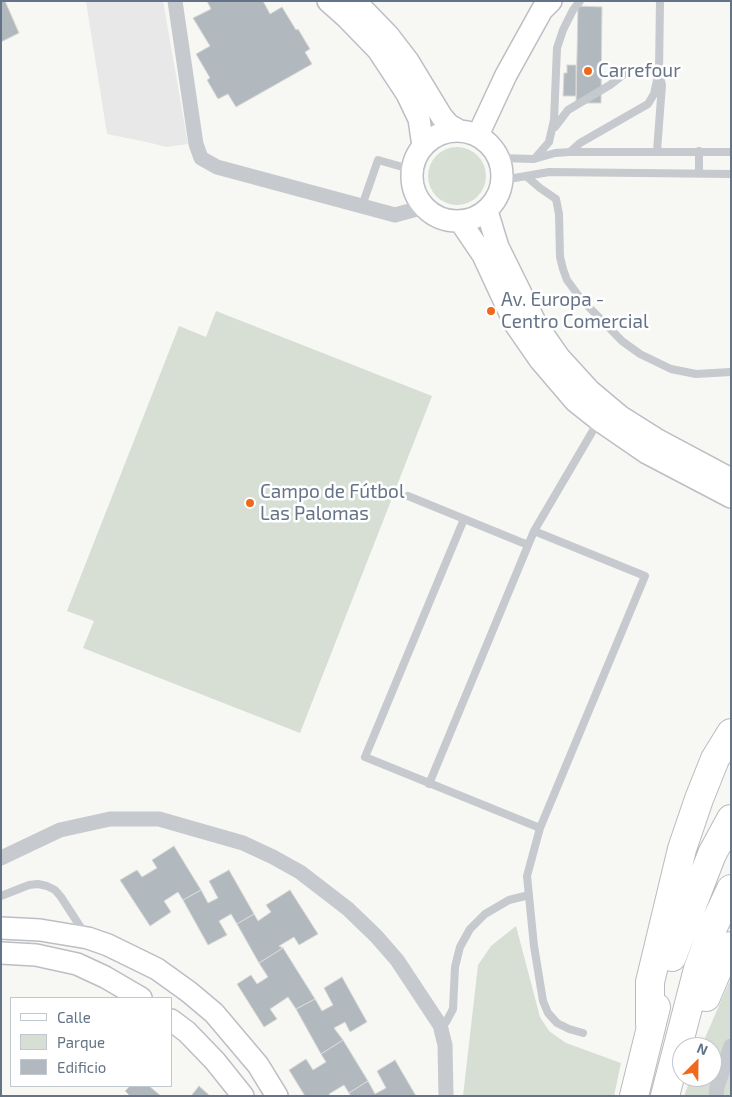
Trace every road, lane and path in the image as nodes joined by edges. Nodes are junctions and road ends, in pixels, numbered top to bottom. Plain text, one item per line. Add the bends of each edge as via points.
1 (174, 1) edge
2 (328, 1) edge
3 (356, 1) edge
4 (551, 1) edge
5 (580, 1) edge
6 (660, 1) edge
7 (628, 71) dead end
8 (659, 71) junction
9 (468, 132) junction
10 (551, 134) junction
11 (422, 146) junction
12 (657, 151) junction
13 (699, 151) junction
14 (570, 152) junction
15 (731, 152) edge
16 (499, 158) junction
17 (534, 158) junction
18 (413, 170) junction
19 (699, 174) junction
20 (731, 174) edge
21 (526, 176) junction
22 (503, 180) junction
23 (362, 206) junction
24 (424, 207) junction
25 (487, 210) junction
26 (460, 221) junction
27 (731, 372) edge
28 (599, 420) junction
29 (731, 479) edge
30 (408, 496) dead end
31 (731, 497) edge
32 (464, 519) junction
33 (534, 531) junction
34 (528, 545) junction
35 (731, 733) edge
36 (429, 784) junction
37 (731, 818) edge
38 (540, 828) junction
39 (1, 858) edge
40 (731, 889) edge
41 (1, 896) edge
42 (529, 896) junction
43 (1, 928) edge
44 (722, 935) edge
45 (88, 938) junction
46 (1, 953) edge
47 (140, 997) edge
48 (172, 1021) edge
49 (650, 1024) junction
50 (440, 1025) junction
51 (583, 1032) dead end
52 (688, 1037) edge
53 (731, 1046) edge
54 (672, 1076) edge
55 (666, 1090) edge
56 (243, 1096) edge
57 (277, 1096) edge
58 (446, 1096) edge
59 (634, 1096) edge
60 (716, 1096) edge

1 - 23 street via 196,144 201,158 217,167
2 - 11 street via 378,50 407,94 419,119
3 - 9 street via 408,61 442,117 449,125
4 - 9 street via 542,10 506,75
5 - 10 lane via 563,30 557,48
6 - 8 lane
7 - 10 lane via 568,110
8 - 12 lane via 662,85
8 - 14 lane via 654,94 648,104
9 - 11 street via 445,132
9 - 16 street via 490,145
10 - 17 lane via 549,142
11 - 18 street via 414,160
12 - 13 lane
12 - 14 lane
13 - 15 lane
13 - 19 lane
14 - 17 lane
16 - 17 lane
16 - 22 street
18 - 23 lane via 378,160
18 - 24 street via 415,193
19 - 20 lane
19 - 21 lane via 549,172
21 - 22 lane
21 - 27 lane via 556,199 560,257 567,280 622,341 671,370 696,374
22 - 25 street via 498,196
23 - 24 street via 394,215
24 - 26 street via 434,215
25 - 26 street via 475,218
25 - 29 street via 498,247 536,324 578,378 621,417
26 - 28 street via 483,255 515,324 540,360 575,401
28 - 31 street via 647,454
28 - 33 lane
30 - 32 lane
32 - 34 lane
32 - 36 lane via 365,758
33 - 34 lane
33 - 38 lane via 645,576
34 - 36 lane
35 - 49 highway via 715,759 682,849 650,982
36 - 38 lane
37 - 49 highway via 687,914
38 - 42 lane via 527,876
39 - 50 street via 60,830 110,819 160,819 243,843 300,872 355,915 397,960
40 - 44 highway
41 - 45 lane via 28,884 47,886 61,897
42 - 50 lane via 510,900 485,914 470,929 460,947 455,967 453,1009 446,1022
42 - 51 lane via 543,1001 557,1023
43 - 45 street
44 - 52 highway via 717,970
44 - 55 highway via 698,969
45 - 57 street via 157,969 189,992 214,1013 258,1065
46 - 47 street via 36,955 77,964
48 - 56 street via 215,1060
49 - 59 highway
50 - 58 street via 445,1045
53 - 60 street
54 - 55 highway

